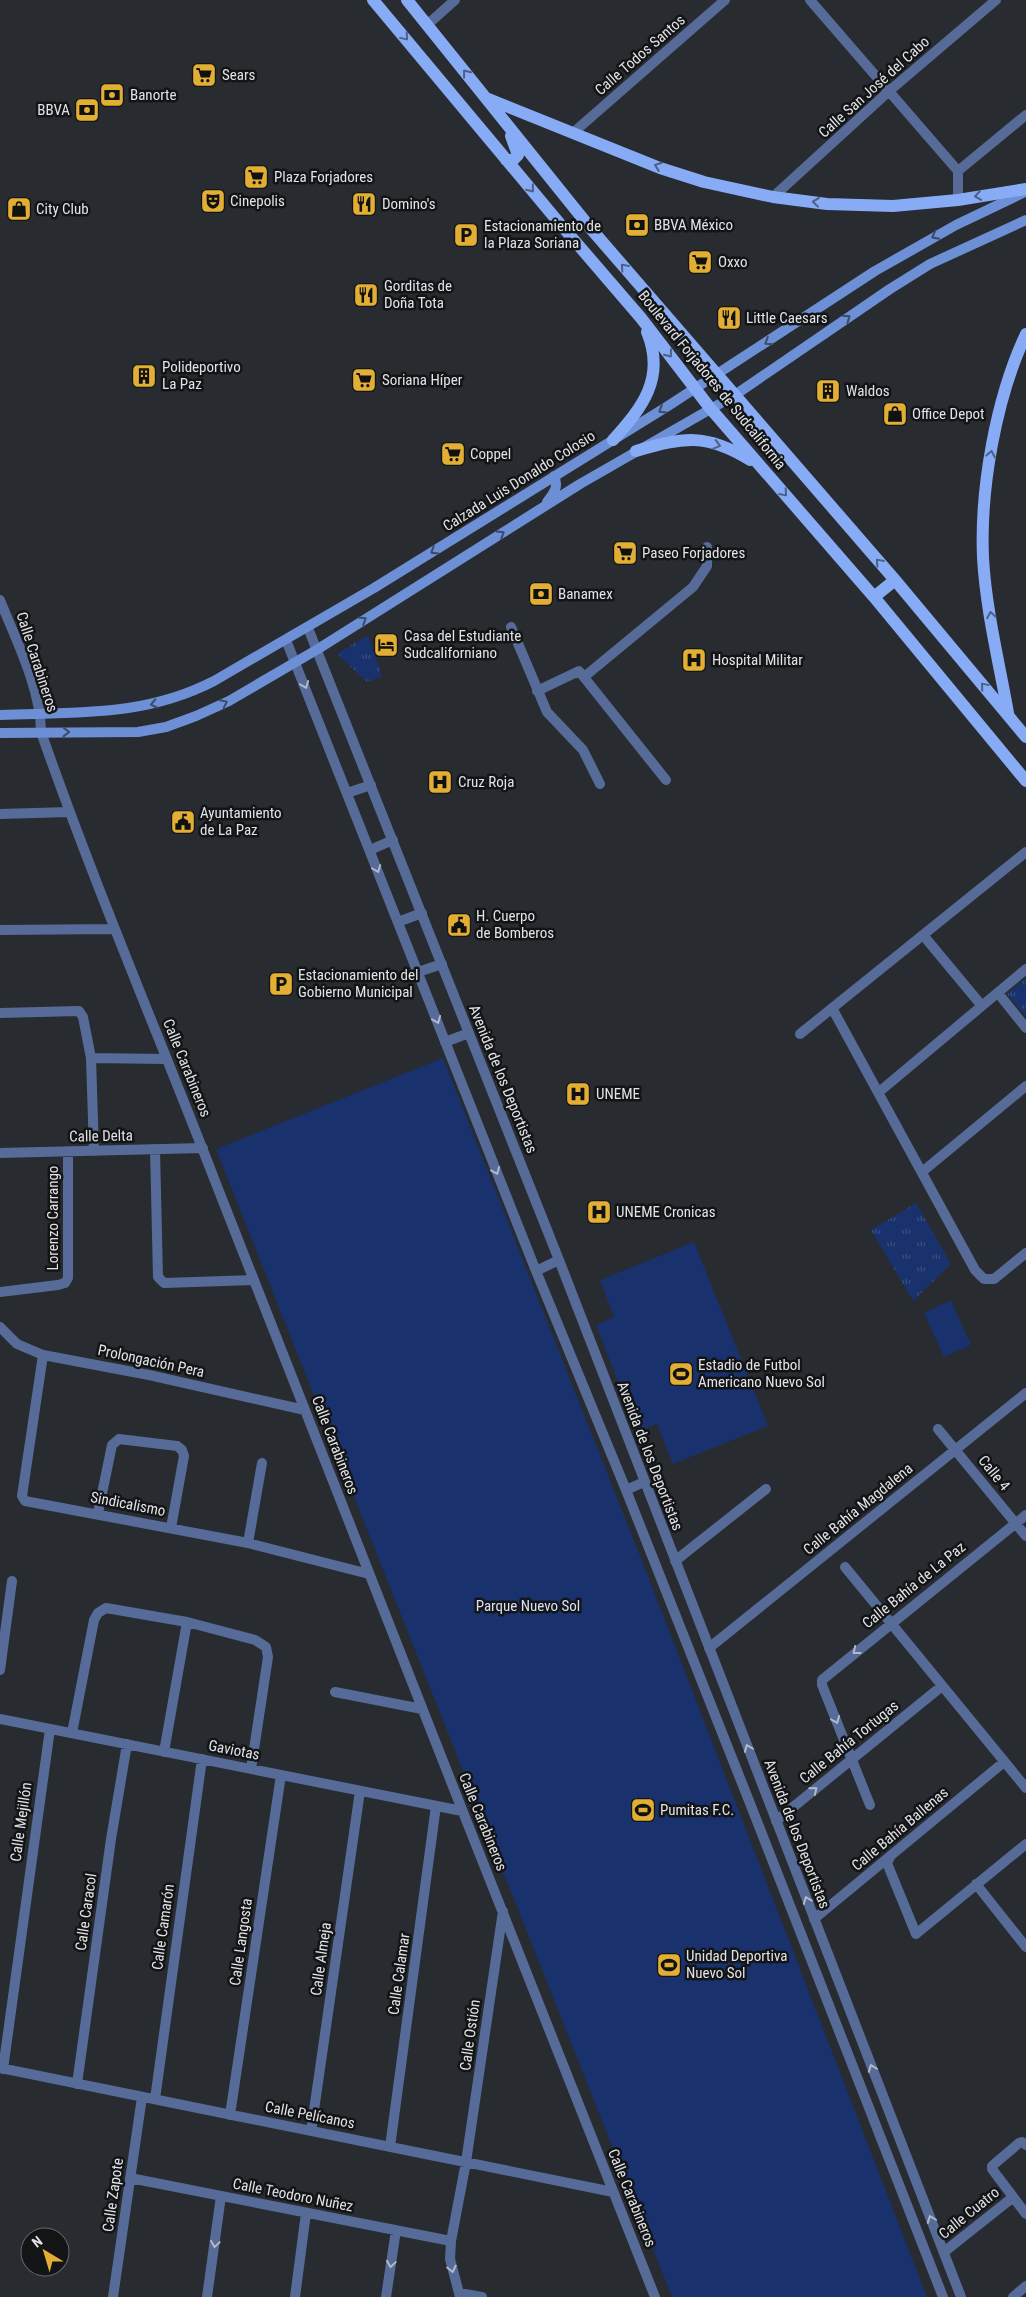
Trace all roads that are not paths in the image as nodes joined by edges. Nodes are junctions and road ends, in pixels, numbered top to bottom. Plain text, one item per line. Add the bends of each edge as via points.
1 (373, 0) edge
2 (407, 0) edge
3 (455, 0) edge
4 (725, 0) edge
5 (810, 0) edge
6 (996, 0) edge
7 (428, 24) junction
8 (888, 92) junction
9 (486, 98) junction
10 (1026, 115) edge
11 (506, 122) junction
12 (574, 132) junction
13 (506, 160) junction
14 (958, 171) junction
15 (1026, 190) edge
16 (773, 198) junction
17 (958, 200) junction
18 (555, 218) junction
19 (1026, 220) edge
20 (592, 230) junction
21 (641, 318) junction
22 (1026, 334) edge
23 (718, 375) junction
24 (696, 389) junction
25 (734, 395) junction
26 (710, 408) junction
27 (613, 440) junction
28 (636, 451) junction
29 (761, 466) junction
30 (554, 476) junction
31 (543, 507) junction
32 (707, 548) dead end
33 (895, 580) junction
34 (874, 597) junction
35 (0, 600) edge
36 (512, 627) dead end
37 (308, 628) junction
38 (286, 640) junction
39 (318, 649) junction
40 (295, 662) junction
41 (584, 678) junction
42 (537, 691) junction
43 (41, 713) junction
44 (0, 715) edge
45 (1008, 715) junction
46 (41, 732) junction
47 (0, 733) edge
48 (1026, 737) edge
49 (666, 780) dead end
50 (1026, 781) edge
51 (600, 784) dead end
52 (371, 785) junction
53 (347, 793) junction
54 (69, 812) junction
55 (0, 814) edge
56 (393, 840) junction
57 (370, 850) junction
58 (1026, 852) edge
59 (422, 913) junction
60 (398, 922) junction
61 (114, 929) junction
62 (0, 930) edge
63 (923, 935) junction
64 (442, 964) junction
65 (1026, 969) edge
66 (418, 972) junction
67 (998, 993) junction
68 (982, 1006) junction
69 (832, 1008) junction
70 (0, 1013) edge
71 (1026, 1028) edge
72 (469, 1033) junction
73 (800, 1034) dead end
74 (446, 1042) junction
75 (91, 1058) junction
76 (167, 1059) junction
77 (1026, 1086) edge
78 (879, 1092) junction
79 (203, 1148) junction
80 (155, 1149) junction
81 (94, 1151) junction
82 (68, 1152) junction
83 (0, 1154) edge
84 (922, 1172) junction
85 (1026, 1253) edge
86 (559, 1260) junction
87 (536, 1271) junction
88 (254, 1280) junction
89 (0, 1292) edge
90 (0, 1327) edge
91 (43, 1355) junction
92 (1026, 1393) edge
93 (304, 1410) junction
94 (938, 1429) dead end
95 (956, 1450) junction
96 (262, 1463) dead end
97 (644, 1482) junction
98 (766, 1489) dead end
99 (626, 1490) junction
100 (98, 1513) junction
101 (1026, 1515) edge
102 (1016, 1523) junction
103 (172, 1528) junction
104 (1026, 1536) edge
105 (248, 1542) junction
106 (675, 1561) junction
107 (846, 1567) dead end
108 (369, 1574) junction
109 (12, 1581) dead end
110 (187, 1622) junction
111 (892, 1624) junction
112 (709, 1648) junction
113 (0, 1670) edge
114 (942, 1686) junction
115 (335, 1692) dead end
116 (422, 1709) junction
117 (0, 1719) edge
118 (50, 1729) junction
119 (72, 1733) junction
120 (127, 1744) junction
121 (164, 1752) junction
122 (202, 1759) junction
123 (852, 1759) junction
124 (1004, 1762) junction
125 (251, 1769) junction
126 (281, 1775) junction
127 (1026, 1788) edge
128 (360, 1791) junction
129 (870, 1805) dead end
130 (436, 1806) junction
131 (462, 1811) junction
132 (776, 1821) junction
133 (1026, 1844) edge
134 (890, 1857) junction
135 (976, 1884) junction
136 (503, 1911) junction
137 (814, 1919) junction
138 (1026, 1946) edge
139 (828, 1955) junction
140 (811, 1960) junction
141 (1, 2068) edge
142 (77, 2084) junction
143 (142, 2097) junction
144 (156, 2099) junction
145 (230, 2114) junction
146 (311, 2131) junction
147 (1026, 2145) edge
148 (390, 2147) junction
149 (466, 2162) junction
150 (130, 2178) junction
151 (613, 2192) junction
152 (221, 2196) junction
153 (1012, 2198) junction
154 (306, 2212) junction
155 (1026, 2214) edge
156 (396, 2230) junction
157 (451, 2241) junction
158 (944, 2252) junction
159 (1026, 2286) edge
160 (460, 2295) edge
161 (113, 2297) edge
162 (207, 2297) edge
163 (295, 2297) edge
164 (386, 2297) edge
165 (482, 2297) edge
166 (655, 2297) edge
167 (943, 2297) edge
168 (961, 2297) edge
169 (1013, 2297) edge

1 -> 13 main road, Boulevard Forjadores de Sudcalifornia
2 - 7 main road, Boulevard Forjadores de Sudcalifornia
3 - 7 street
4 - 12 street, Calle Todos Santos
5 - 8 street
6 - 8 street, Calle San José del Cabo
9 -> 7 main road, Boulevard Forjadores de Sudcalifornia
8 - 14 street
8 - 16 street, Calle San José del Cabo
9 - 11 main road, Boulevard Forjadores de Sudcalifornia
9 - 12 main road
10 - 14 street
11 - 13 main road via 518,152 516,159
11 - 20 main road, Boulevard Forjadores de Sudcalifornia
16 -> 12 main road via 660,168
13 -> 18 main road, Boulevard Forjadores de Sudcalifornia
14 - 17 street
15 -> 17 main road
15 -> 23 main road, Calzada Luis Donaldo Colosio via 898,257
17 -> 16 main road via 893,206
18 - 20 main road via 557,207 564,206
18 - 21 main road, Boulevard Forjadores de Sudcalifornia
25 -> 19 main road via 930,264
23 -> 20 main road, Boulevard Forjadores de Sudcalifornia
21 -> 24 main road, Boulevard Forjadores de Sudcalifornia
21 - 27 main road via 652,344 654,370 650,391
45 -> 22 main road via 989,608 983,558 984,522 986,481 998,420
23 - 24 main road, Calzada Luis Donaldo Colosio
23 - 25 main road, Boulevard Forjadores de Sudcalifornia
24 - 26 main road, Boulevard Forjadores de Sudcalifornia
24 -> 27 main road, Calzada Luis Donaldo Colosio
25 - 26 main road
33 -> 25 main road, Boulevard Forjadores de Sudcalifornia
26 - 28 main road
26 - 29 main road, Boulevard Forjadores de Sudcalifornia
27 - 30 main road, Calzada Luis Donaldo Colosio
28 -> 29 main road via 671,440 697,440 732,449
28 - 31 main road
29 -> 34 main road, Boulevard Forjadores de Sudcalifornia
30 - 31 main road via 556,488
30 -> 37 main road, Calzada Luis Donaldo Colosio
39 -> 31 main road
32 - 41 street via 707,566 693,587
33 - 34 main road
45 -> 33 main road, Boulevard Forjadores de Sudcalifornia
34 - 50 main road, Boulevard Forjadores de Sudcalifornia
35 - 43 street, Calle Carabineros
36 - 42 street
37 - 38 main road, Calzada Luis Donaldo Colosio
37 - 39 street, Avenida de los Deportistas
38 - 40 street
38 -> 43 main road, Calzada Luis Donaldo Colosio via 214,682 164,702 131,709
39 - 40 main road
39 - 52 street, Avenida de los Deportistas
46 -> 40 main road via 138,732 166,726 229,701
40 -> 53 street
41 - 42 street via 579,671
41 - 49 street
42 - 51 street via 547,712 583,750
43 - 44 main road, Calzada Luis Donaldo Colosio
43 - 46 street, Calle Carabineros
45 - 48 main road, Boulevard Forjadores de Sudcalifornia
46 - 47 main road
46 - 54 street, Calle Carabineros
52 - 53 street
52 - 56 street, Avenida de los Deportistas
53 - 57 street
54 - 55 street
54 - 61 street, Calle Carabineros
56 - 57 street
56 - 59 street, Avenida de los Deportistas
57 -> 60 street
58 - 63 street
59 - 60 street
59 - 64 street, Avenida de los Deportistas
60 - 66 street
61 - 62 street
61 - 76 street, Calle Carabineros
63 - 68 street
63 - 69 street
64 - 66 street
64 - 72 street, Avenida de los Deportistas
65 - 67 street
66 -> 74 street
67 - 68 street
67 - 71 street
68 - 78 street
69 - 73 street
69 - 78 street
70 - 75 street via 79,1012 83,1017
72 - 74 street
72 - 86 street, Avenida de los Deportistas
74 -> 87 street
75 - 76 street
75 - 81 street
76 - 79 street, Calle Carabineros
77 - 84 street
78 - 84 street
79 - 80 street, Calle Delta
79 - 88 street, Calle Carabineros
80 - 81 street, Calle Delta
80 - 88 street via 160,1281
81 - 82 street, Calle Delta
82 - 83 street, Calle Delta
82 - 89 street, Lorenzo Carrango via 68,1278 65,1283
84 - 85 street via 984,1279 994,1279
86 - 87 street
86 - 97 street, Avenida de los Deportistas
87 - 99 street
88 - 93 street, Calle Carabineros
90 - 91 street, Prolongación Pera via 17,1344
91 - 93 street, Prolongación Pera via 149,1374
91 - 100 street, Sindicalismo via 22,1499
92 - 95 street, Calle Bahía Magdalena
93 - 108 street, Calle Carabineros
94 - 95 street, Calle 4
95 - 102 street, Calle 4
95 - 112 street, Calle Bahía Magdalena
96 - 105 street
97 - 99 street
97 - 106 street, Avenida de los Deportistas
98 - 106 street
99 - 140 street
100 - 103 street, Sindicalismo
100 - 103 street via 112,1445 116,1440 177,1446 184,1456
101 - 102 street, Calle Bahía de La Paz
102 - 104 street, Calle 4
102 - 111 street, Calle Bahía de La Paz
103 - 105 street, Sindicalismo
105 - 108 street, Sindicalismo
106 - 112 street, Avenida de los Deportistas
107 - 111 street
108 - 116 street, Calle Carabineros
109 - 113 street
110 - 119 street via 106,1608 98,1613
110 - 121 street
110 - 125 street via 254,1640 266,1647 268,1658
111 - 114 street
111 -> 123 street, Calle Bahía de La Paz via 822,1680
132 -> 112 street, Avenida de los Deportistas
114 - 123 street, Calle Bahía Tortugas
114 - 124 street
115 - 116 street
116 - 131 street, Calle Carabineros
117 - 118 street, Gaviotas
118 - 119 street, Gaviotas
118 - 141 street, Calle Mejillón
119 - 120 street, Gaviotas
120 - 121 street, Gaviotas
120 - 142 street, Calle Caracol
121 - 122 street, Gaviotas
122 - 125 street, Gaviotas
122 - 144 street, Calle Camarón
123 - 129 street
132 -> 123 street, Calle Bahía Tortugas
124 - 127 street
124 - 134 street, Calle Bahía Ballenas
125 - 126 street, Gaviotas
126 - 128 street, Gaviotas
126 - 145 street, Calle Langosta
128 - 130 street, Gaviotas
128 - 146 street, Calle Almeja
130 - 131 street, Gaviotas
130 - 148 street, Calle Calamar
131 - 136 street, Calle Carabineros
137 -> 132 street, Avenida de los Deportistas
133 - 135 street
134 - 135 street via 887,1863 916,1934
134 - 137 street, Calle Bahía Ballenas
135 - 138 street
136 - 149 street, Calle Ostión
136 - 151 street, Calle Carabineros
137 - 139 street, Avenida de los Deportistas
139 - 140 street
158 -> 139 street, Avenida de los Deportistas
140 - 167 street
141 - 142 street, Calle Pelícanos
142 - 143 street, Calle Pelícanos
143 - 144 street, Calle Pelícanos
143 - 150 street, Calle Zapote
144 - 145 street, Calle Pelícanos
145 - 146 street, Calle Pelícanos
146 - 148 street, Calle Pelícanos
147 - 153 street via 1019,2143 992,2166
148 - 149 street, Calle Pelícanos
149 - 151 street, Calle Pelícanos
149 - 157 street, Calle Ostión
150 - 152 street, Calle Teodoro Nuñez
150 - 161 street, Calle Zapote
151 - 166 street, Calle Carabineros
152 - 154 street, Calle Teodoro Nuñez
152 -> 162 street
153 - 155 street
153 - 158 street, Calle Cuatro
154 - 156 street, Calle Teodoro Nuñez
154 - 163 street
156 - 157 street, Calle Teodoro Nuñez
156 -> 164 street
157 -> 160 street, Calle Ostión via 450,2259
158 - 168 street, Avenida de los Deportistas
159 - 169 street
160 - 165 street

